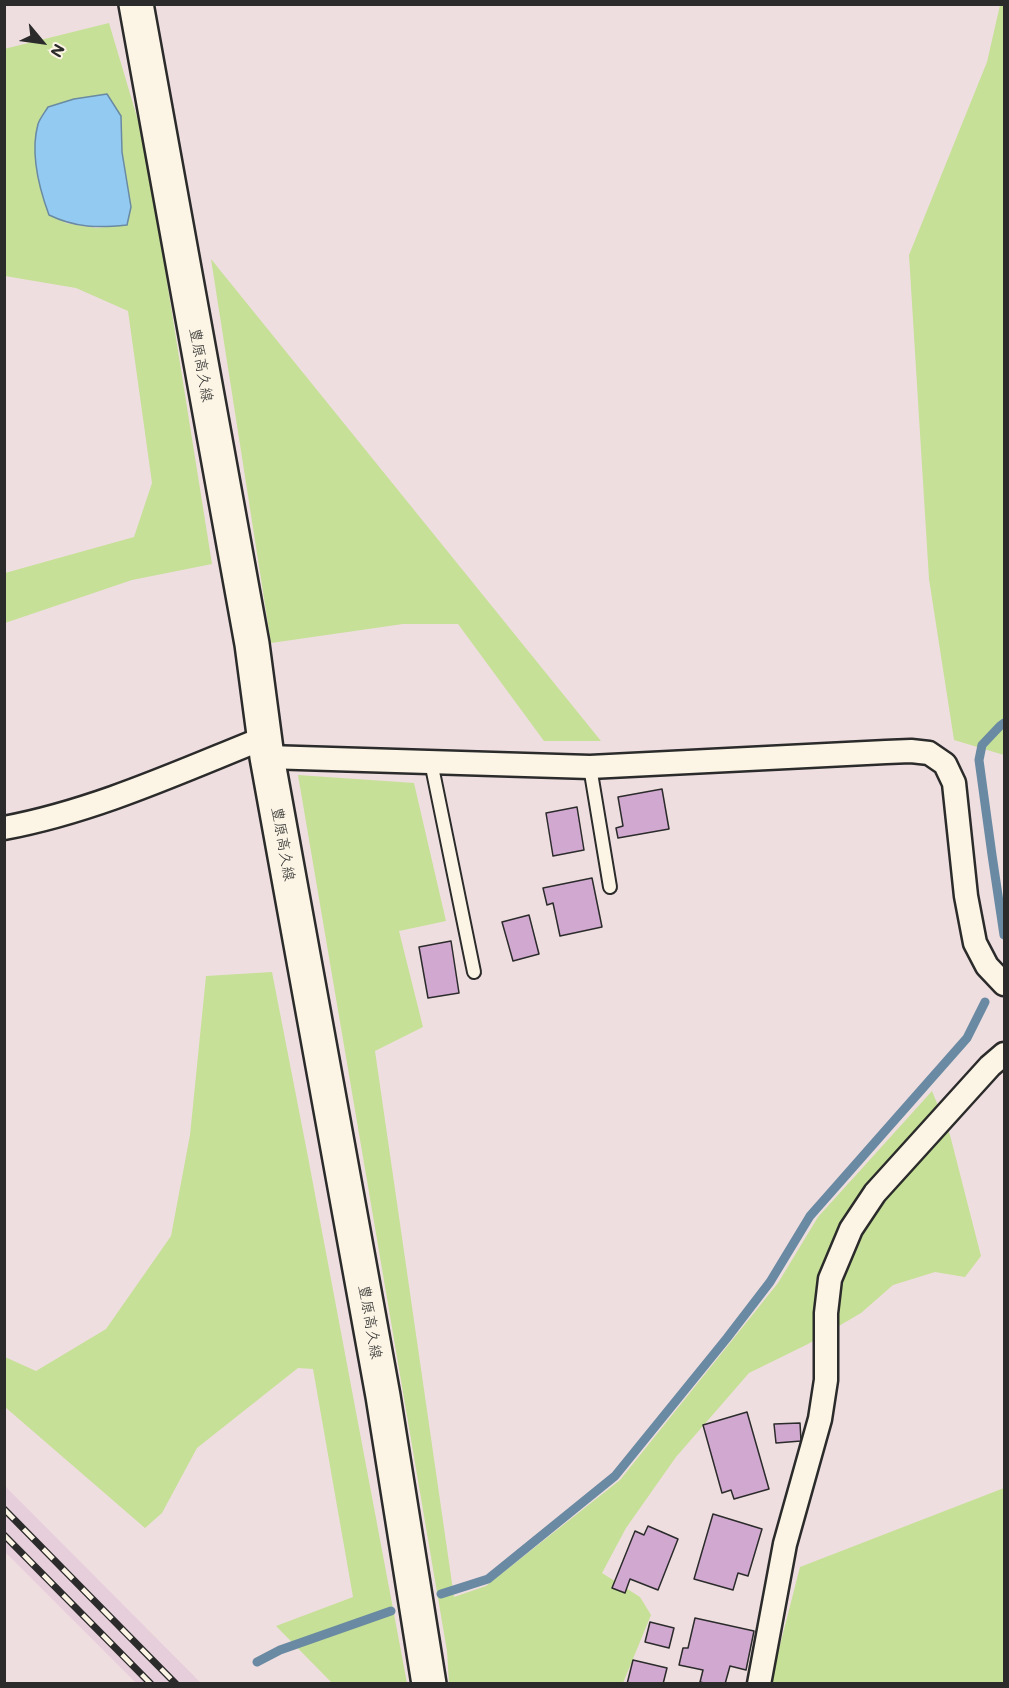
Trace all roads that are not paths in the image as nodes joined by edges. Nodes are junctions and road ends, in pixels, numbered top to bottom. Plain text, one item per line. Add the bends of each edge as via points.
1 (136, 4) edge
2 (266, 748) junction
3 (431, 762) junction
4 (590, 767) junction
5 (4, 828) edge
6 (610, 887) dead end
7 (474, 972) dead end
8 (1005, 984) edge
9 (1005, 1054) edge
10 (429, 1683) edge
11 (759, 1683) edge

1 - 2 main road, 豊原高久線 via 252,644
2 - 3 street
2 - 5 street via 42,821
2 - 10 main road, 豊原高久線 via 383,1396
3 - 4 street
3 - 7 lane
4 - 6 lane
4 - 8 street via 929,753 945,764 954,783 975,943 987,966
9 - 11 street via 875,1193 851,1229 830,1279 826,1380 820,1419 785,1544

